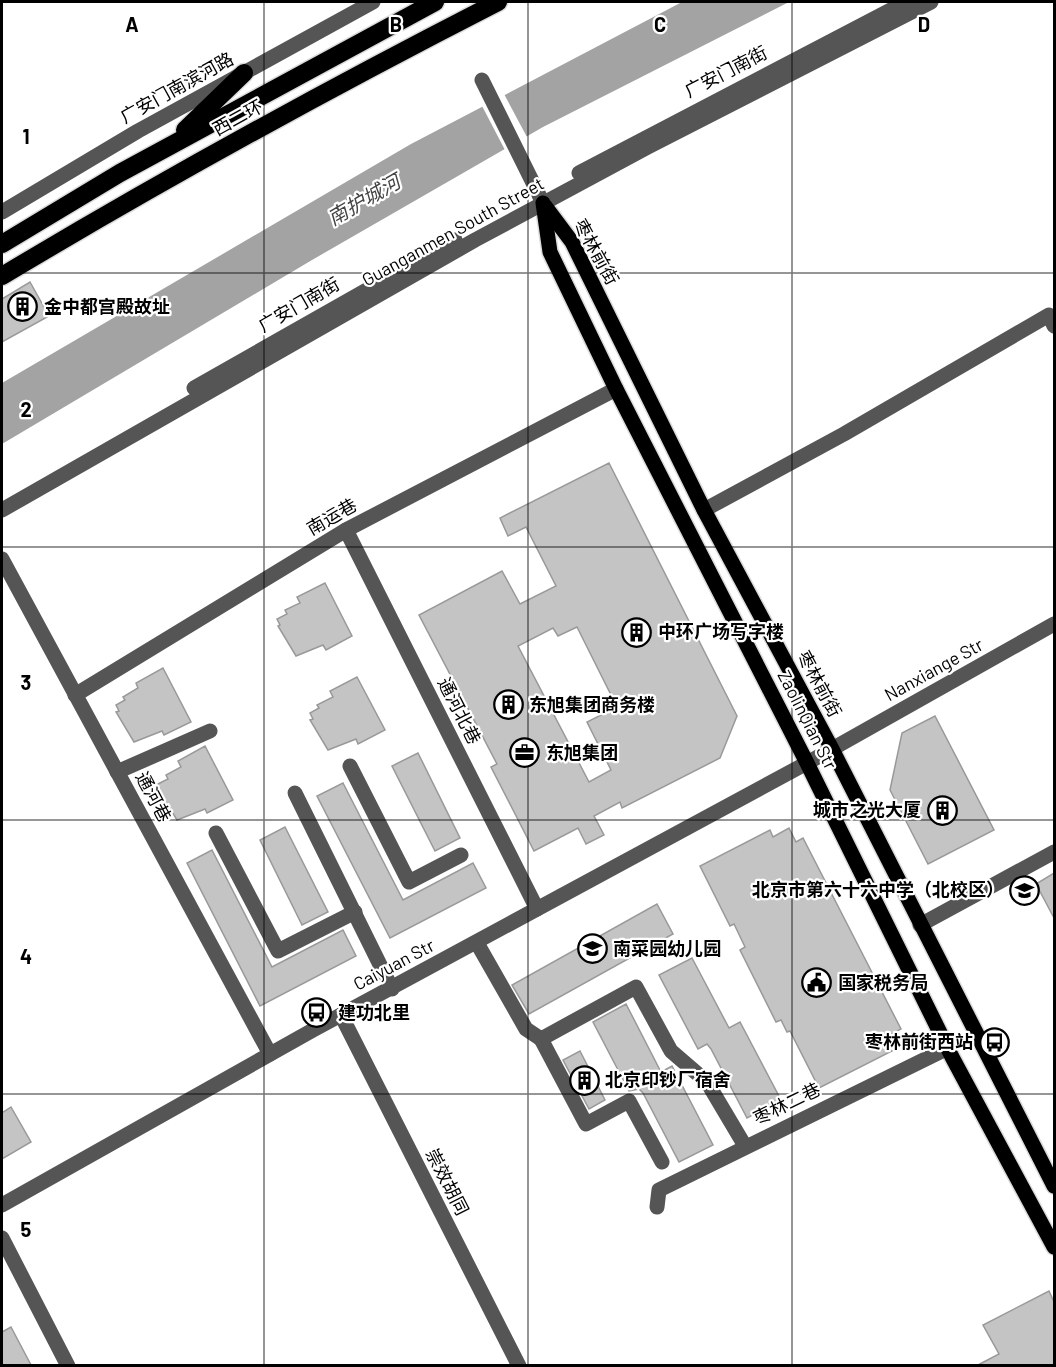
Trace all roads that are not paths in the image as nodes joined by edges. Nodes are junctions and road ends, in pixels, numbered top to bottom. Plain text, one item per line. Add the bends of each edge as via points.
1 (373, 2) edge
2 (435, 2) edge
3 (498, 2) edge
4 (906, 2) edge
5 (931, 2) edge
6 (244, 73) junction
7 (482, 80) dead end
8 (168, 146) junction
9 (541, 199) junction
10 (2, 212) edge
11 (2, 243) edge
12 (2, 276) edge
13 (1054, 326) edge
14 (616, 389) junction
15 (2, 498) edge
16 (2, 510) edge
17 (704, 510) junction
18 (346, 530) junction
19 (2, 559) edge
20 (1054, 624) edge
21 (75, 695) junction
22 (210, 731) dead end
23 (832, 749) junction
24 (807, 763) junction
25 (350, 766) dead end
26 (117, 771) junction
27 (295, 793) dead end
28 (216, 833) dead end
29 (1054, 852) edge
30 (461, 855) dead end
31 (537, 909) junction
32 (355, 912) junction
33 (920, 925) junction
34 (477, 943) junction
35 (392, 989) junction
36 (341, 1016) junction
37 (541, 1039) junction
38 (948, 1048) junction
39 (270, 1054) junction
40 (745, 1146) junction
41 (662, 1162) dead end
42 (1054, 1186) edge
43 (2, 1205) edge
44 (657, 1207) dead end
45 (2, 1238) edge
46 (1054, 1247) edge
47 (68, 1365) edge
48 (519, 1365) edge

1 - 6 street, 广安门南滨河路
2 - 8 highway, 西二环
3 - 12 highway, 西二环 via 400,52
4 - 9 street, 广安门南街 via 642,137
5 - 9 street, Guanganmen South Street
6 - 8 highway
6 - 10 street, 广安门南滨河路
7 - 9 street
8 - 11 highway, 西二环
9 - 14 main road, ZaolinQian Str via 550,252
9 - 15 street, 广安门南街 via 412,263
9 - 16 street, Guanganmen South Street
9 - 17 main road, 枣林前街 via 572,242
13 - 17 street via 1048,315
14 - 18 street, 南运巷
14 - 24 main road, ZaolinQian Str
17 - 23 main road, 枣林前街
18 - 21 street, 南运巷
18 - 31 street, 通河北巷
19 - 21 street, 通河巷
20 - 23 street, Nanxiange Str
21 - 26 street, 通河巷
22 - 26 street
23 - 24 street, Nanxiange Str
23 - 33 main road, 枣林前街
24 - 31 street, Caiyuan Str
24 - 38 main road, ZaolinQian Str
25 - 30 street via 409,882
26 - 39 street, 通河巷
27 - 32 street
28 - 32 street via 278,951
29 - 33 street
31 - 34 street, Caiyuan Str
32 - 35 street
33 - 42 main road, 枣林前街
34 - 35 street, Caiyuan Str
34 - 37 street via 526,1029
35 - 36 street, Caiyuan Str
36 - 39 street, Caiyuan Str
36 - 48 street, 崇效胡同
37 - 40 street via 636,987 671,1051 707,1082
37 - 41 street via 586,1124 629,1101
38 - 40 street, 枣林二巷
38 - 46 main road, ZaolinQian Str
39 - 43 street, Caiyuan Str
40 - 44 street, 枣林二巷 via 659,1190
45 - 47 street

